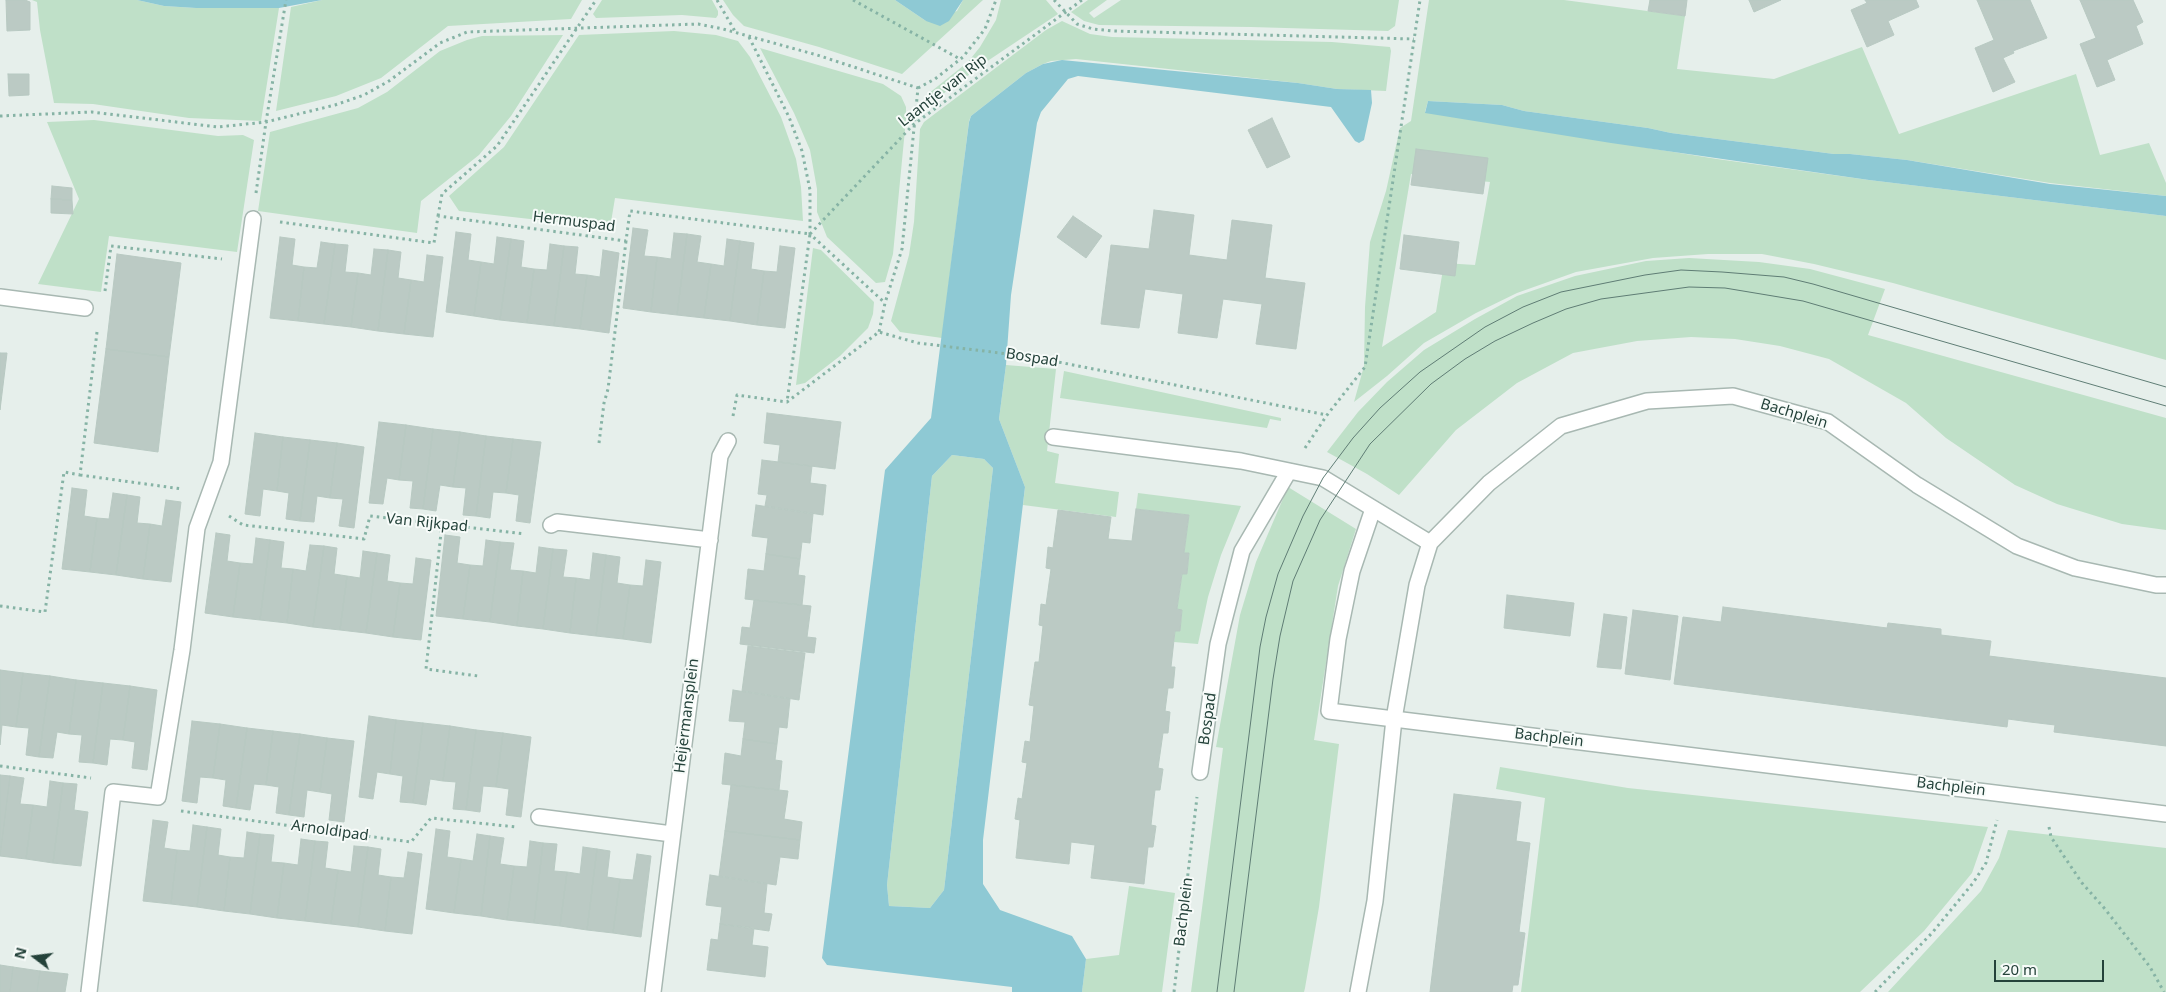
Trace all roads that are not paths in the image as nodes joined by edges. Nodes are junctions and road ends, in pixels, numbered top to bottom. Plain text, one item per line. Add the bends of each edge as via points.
1 (253, 219) road end
2 (0, 297) edge
3 (92, 308) road end
4 (1053, 437) dead end
5 (728, 441) road end
6 (1289, 471) junction
7 (1373, 509) junction
8 (551, 524) road end
9 (710, 540) junction
10 (1430, 543) junction
11 (2166, 585) edge
12 (1394, 718) junction
13 (1200, 772) road end
14 (2166, 814) edge
15 (540, 817) road end
16 (672, 834) junction
17 (89, 992) edge
18 (653, 992) edge
19 (1358, 992) edge

1 - 17 street via 221,462 196,528 182,650 158,797 113,792
2 - 3 street
4 - 6 street via 1241,461
5 - 9 street, Heijermansplein via 720,456
6 - 7 street via 1324,478
6 - 13 street, Bospad via 1242,552 1218,644
7 - 10 street
7 - 12 street, Bachplein via 1352,571 1338,640 1329,710
8 - 9 street via 557,522
9 - 16 street, Heijermansplein
10 - 11 street, Bachplein via 1489,483 1561,426 1646,400 1733,396 1828,422 1917,486 2017,546 2076,568
10 - 12 street, Bachplein via 1417,585
12 - 14 street, Bachplein
12 - 19 street, Bachplein via 1375,901
15 - 16 street
16 - 18 street, Heijermansplein

